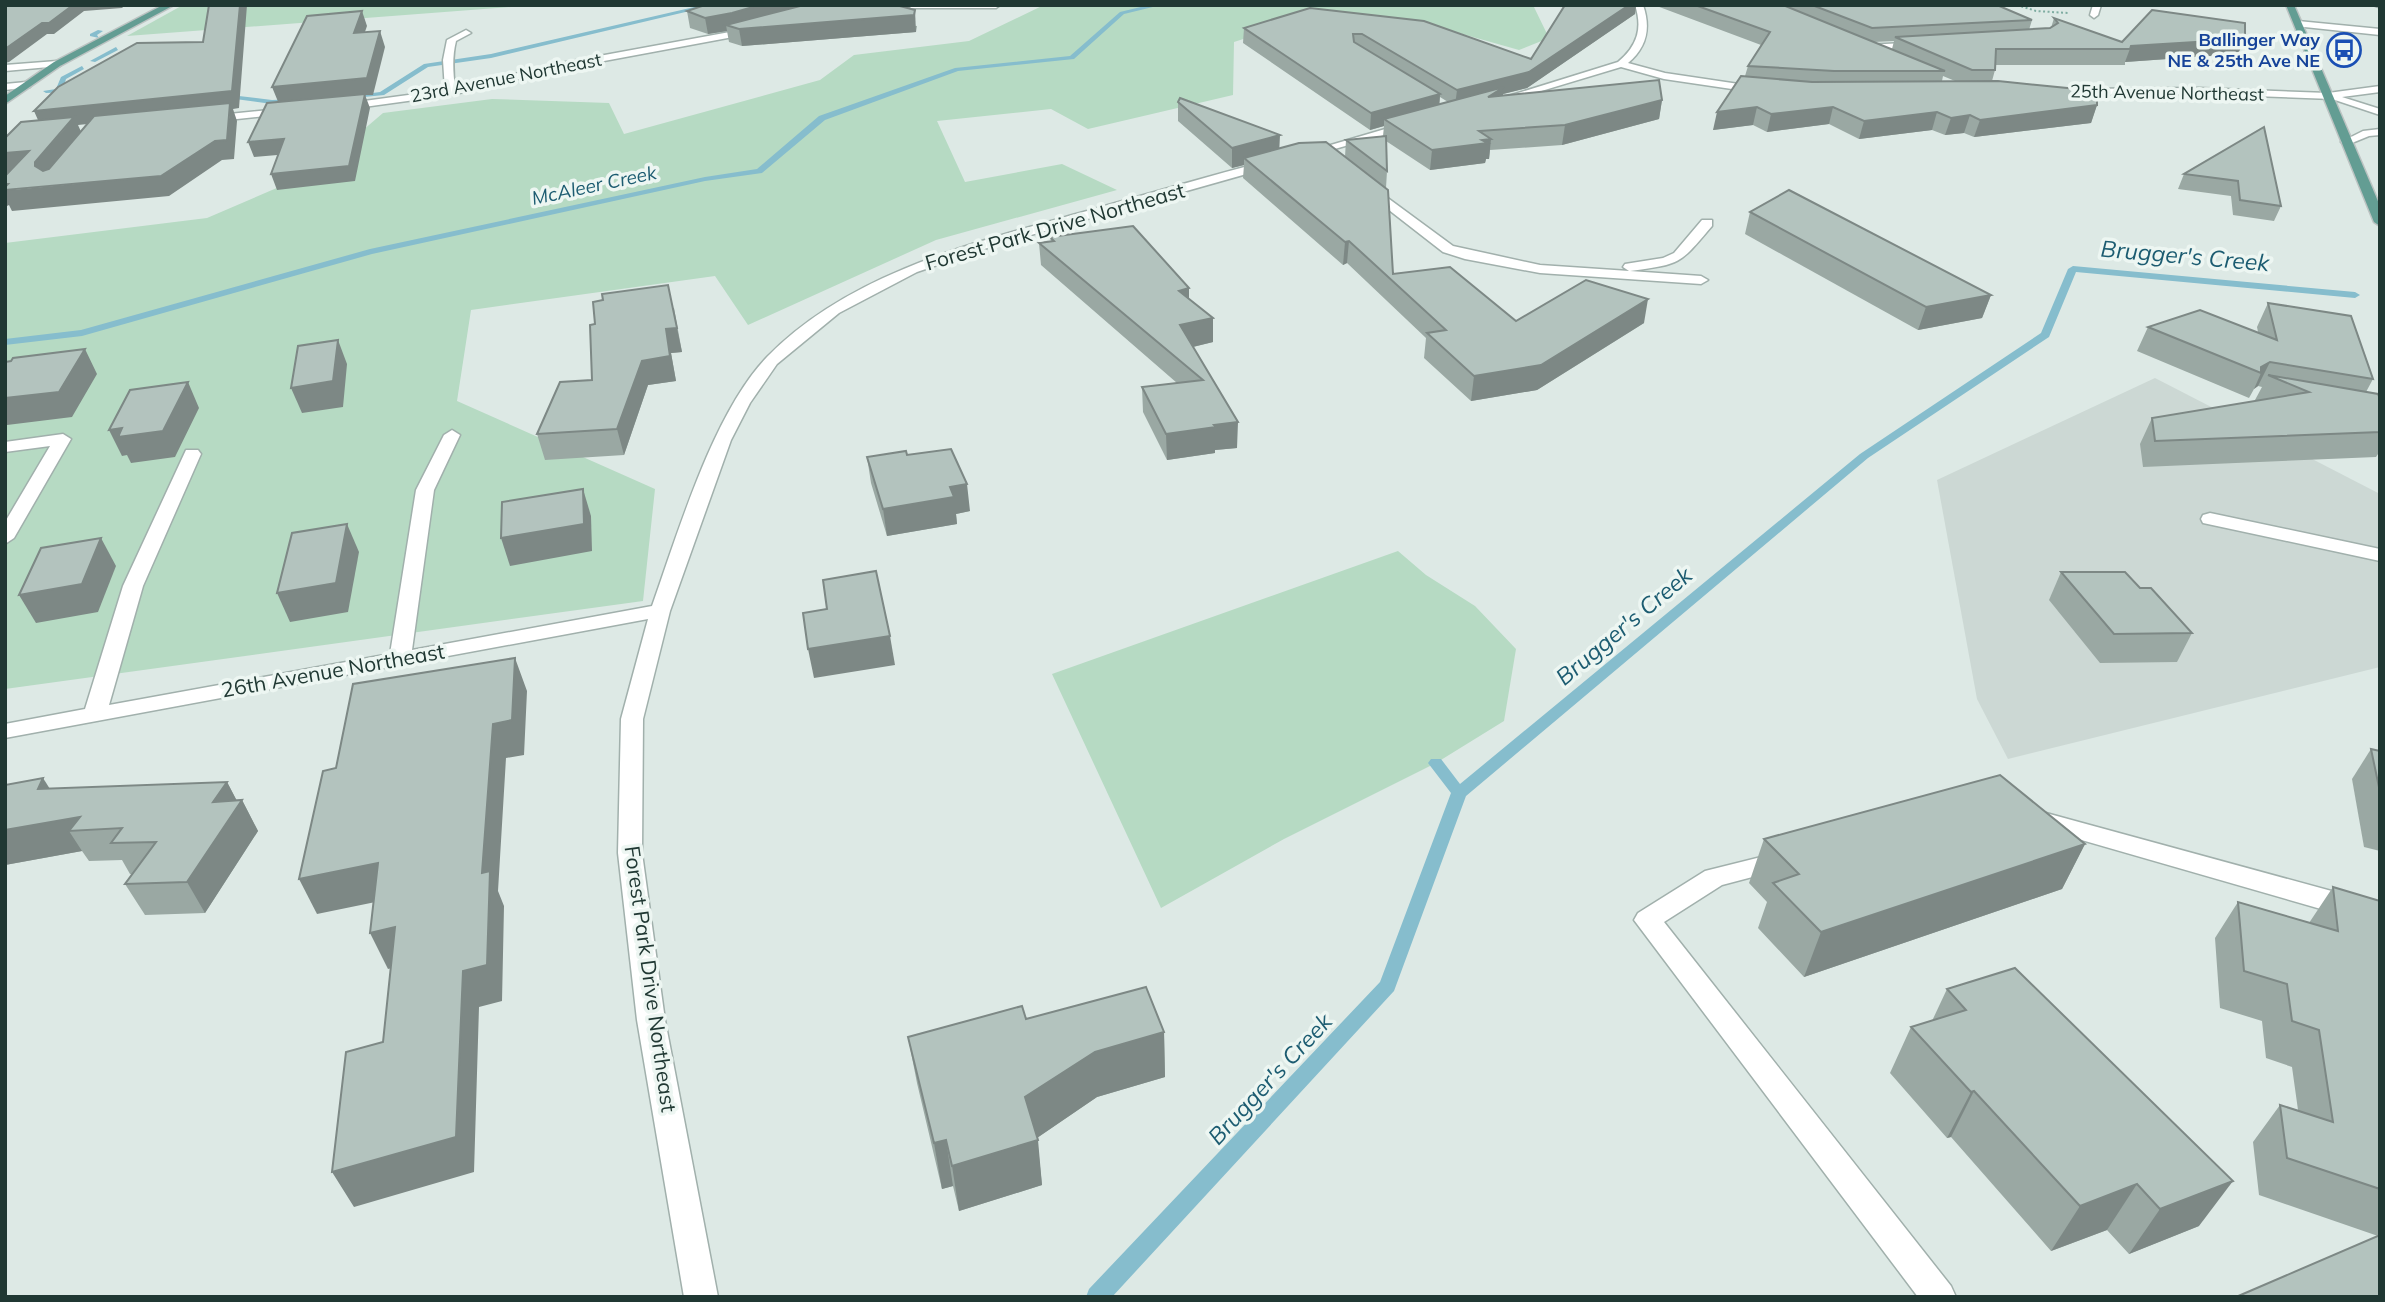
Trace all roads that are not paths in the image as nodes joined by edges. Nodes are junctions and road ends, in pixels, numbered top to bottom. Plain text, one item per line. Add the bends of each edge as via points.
1 (170, 5) edge
2 (911, 5) edge
3 (996, 5) edge
4 (1639, 5) edge
5 (2290, 5) edge
6 (2298, 24) junction
7 (765, 28) edge
8 (2380, 32) edge
9 (466, 33) dead end
10 (1926, 44) edge
11 (1887, 56) edge
12 (57, 64) junction
13 (1622, 64) junction
14 (5, 68) edge
15 (26, 85) junction
16 (5, 87) edge
17 (2380, 89) edge
18 (451, 92) junction
19 (1775, 92) edge
20 (2064, 92) edge
21 (2328, 96) junction
22 (5, 101) edge
23 (1479, 106) edge
24 (326, 108) edge
25 (301, 110) edge
26 (2380, 112) edge
27 (193, 120) edge
28 (1427, 120) edge
29 (2380, 132) edge
30 (2347, 142) junction
31 (1352, 175) edge
32 (2380, 222) edge
33 (1707, 223) dead end
34 (1608, 274) junction
35 (1701, 280) dead end
36 (452, 435) dead end
37 (5, 447) edge
38 (192, 454) dead end
39 (2210, 519) dead end
40 (5, 538) edge
41 (2380, 555) edge
42 (660, 611) junction
43 (400, 659) junction
44 (95, 715) junction
45 (5, 731) edge
46 (2013, 812) edge
47 (1806, 854) edge
48 (2380, 916) edge
49 (701, 1297) edge
50 (1939, 1297) edge

1 - 12 main road
2 - 3 street
4 - 13 street via 1643,36 1635,54
5 - 6 main road
6 - 8 street
6 - 21 main road
7 - 18 street, 23rd Avenue Northeast via 561,66
9 - 18 street via 452,40 448,53
10 - 11 street via 1862,46
12 - 14 street
12 - 15 main road
13 - 19 street via 1664,76
13 - 23 street
15 - 16 street
15 - 22 main road
17 - 21 street, 25th Avenue Northeast
18 - 24 street, 23rd Avenue Northeast
20 - 21 street, 25th Avenue Northeast
21 - 26 street
21 - 30 main road
25 - 27 street
28 - 42 street, Forest Park Drive Northeast via 1326,154 995,241 912,269 834,310 772,361 742,403 723,440
29 - 30 street
30 - 32 main road
31 - 34 street via 1448,249 1497,263
33 - 34 street via 1673,259
34 - 35 street
36 - 43 street via 425,490
37 - 40 street via 63,439
38 - 44 street via 133,586
39 - 41 street
42 - 43 street, 26th Avenue Northeast
42 - 49 street, Forest Park Drive Northeast via 632,719 630,853 651,1020
43 - 44 street, 26th Avenue Northeast
44 - 45 street, 26th Avenue Northeast
46 - 48 street
47 - 50 street via 1714,878 1647,920

